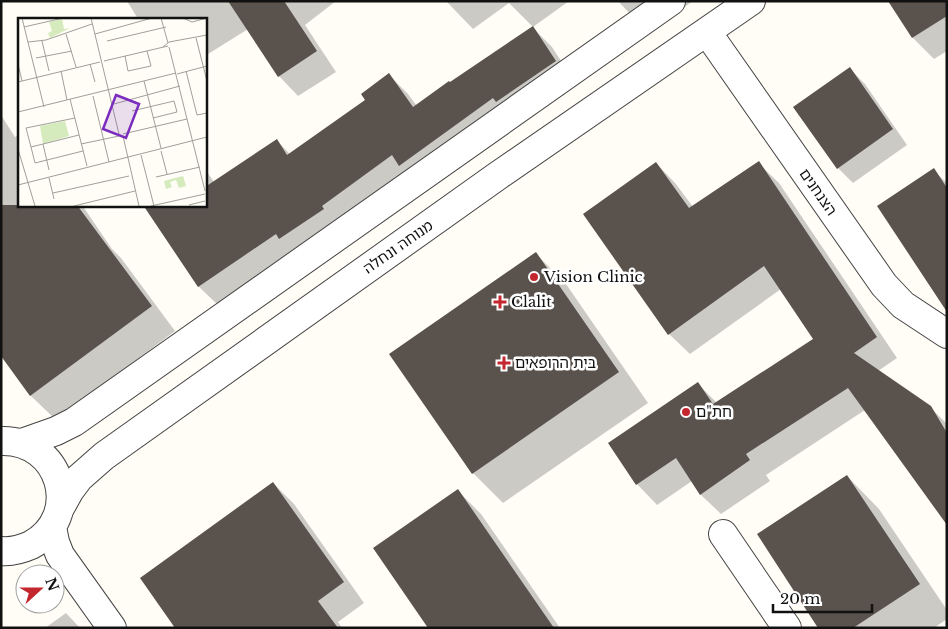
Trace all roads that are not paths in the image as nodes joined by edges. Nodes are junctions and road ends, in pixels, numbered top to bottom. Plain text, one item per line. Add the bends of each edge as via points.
1 (671, 1) edge
2 (751, 1) edge
3 (707, 32) junction
4 (947, 334) edge
5 (12, 442) edge
6 (56, 517) junction
7 (723, 534) dead end
8 (2, 551) edge
9 (112, 628) edge
10 (787, 628) edge

1 - 5 street via 74,422 56,431
2 - 3 street, מנוחה ונחלה
3 - 4 street, הצנחנים via 884,286 903,305
3 - 6 street, מנוחה ונחלה via 472,194 104,456 74,484
5 - 6 street via 37,450 49,461 57,476 60,492
6 - 8 street, מנוחה ונחלה via 40,540 23,549
6 - 9 street via 55,542 60,555
7 - 10 street

